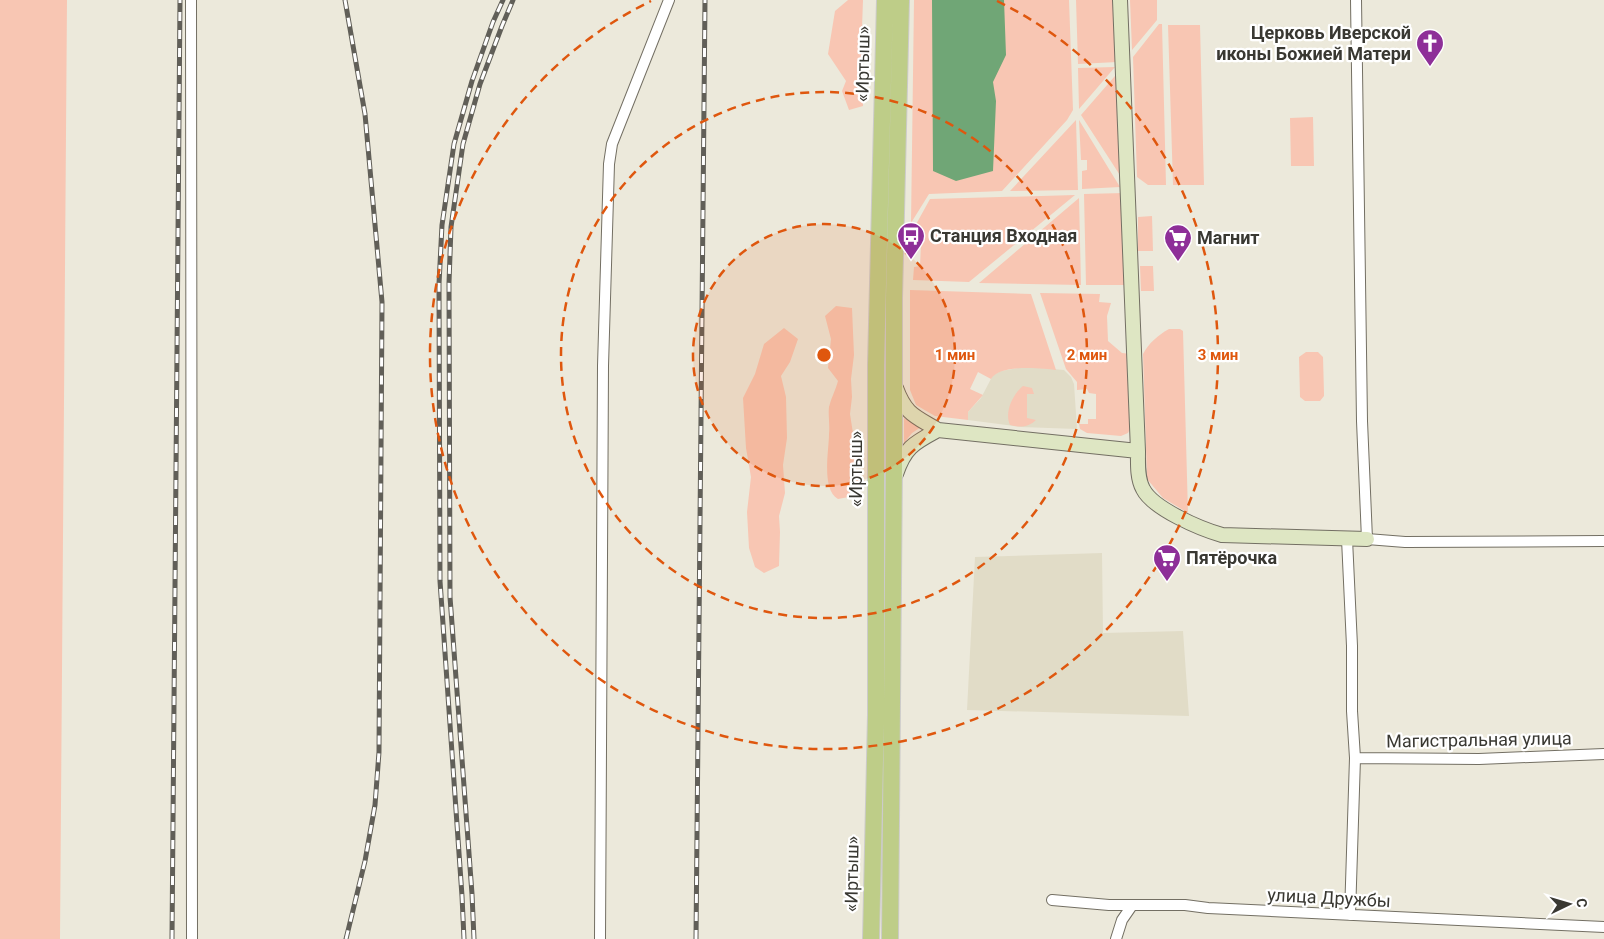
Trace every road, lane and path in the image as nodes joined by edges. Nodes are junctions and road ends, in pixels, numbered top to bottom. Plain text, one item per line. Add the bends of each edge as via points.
1 (191, 0) edge
2 (669, 0) edge
3 (885, 0) edge
4 (901, 0) edge
5 (1120, 0) edge
6 (1356, 0) edge
7 (894, 383) junction
8 (938, 430) junction
9 (1138, 451) junction
10 (894, 479) junction
11 (1347, 539) junction
12 (1367, 539) junction
13 (1604, 541) edge
14 (1604, 754) edge
15 (1355, 758) junction
16 (1052, 900) dead end
17 (1131, 906) junction
18 (1350, 916) junction
19 (1604, 928) edge
20 (192, 939) edge
21 (600, 939) edge
22 (871, 939) edge
23 (890, 939) edge
24 (1116, 939) edge

1 - 20 street
2 - 21 street via 612,144 609,164 603,366
3 - 22 main road, «Иртыш» via 876,365 876,715
4 - 7 main road, «Иртыш»
5 - 9 street
6 - 12 street via 1362,421
7 - 8 street via 902,405
7 - 10 main road, «Иртыш»
8 - 9 street
8 - 10 street via 914,442 901,460
9 - 11 street via 1143,490 1170,512 1207,531 1222,535
10 - 23 main road, «Иртыш»
11 - 12 street
11 - 15 street
12 - 13 street via 1405,542
14 - 15 street, Магистральная улица via 1479,759
15 - 18 street
16 - 17 street, улица Дружбы
17 - 18 street, улица Дружбы via 1185,905
17 - 24 street
18 - 19 street, улица Дружбы

